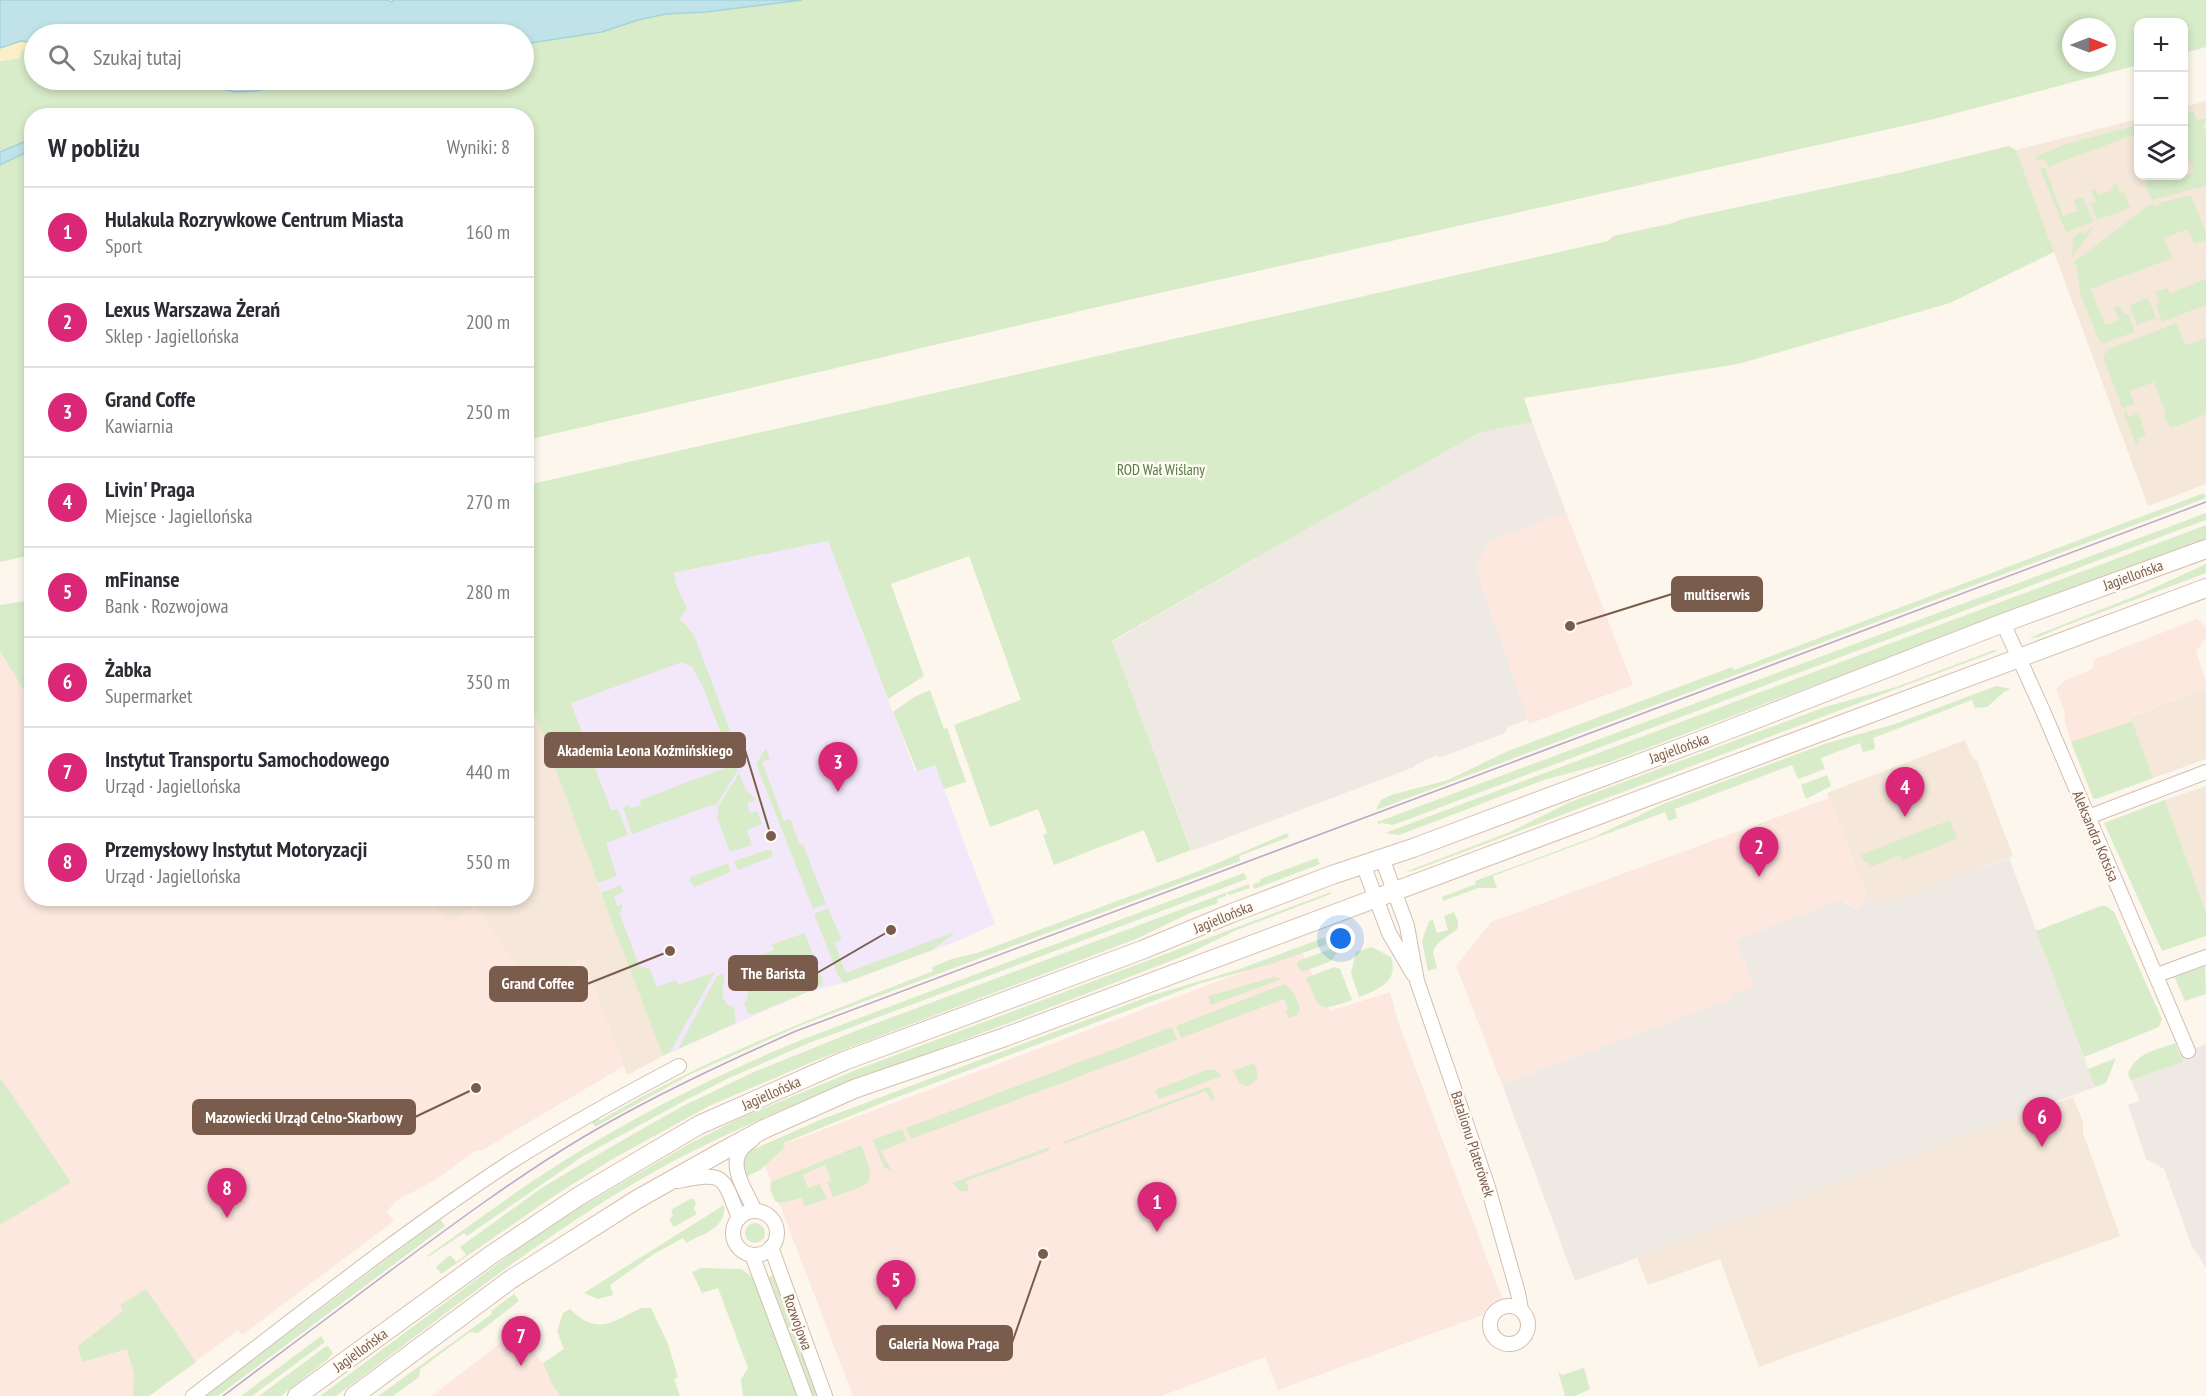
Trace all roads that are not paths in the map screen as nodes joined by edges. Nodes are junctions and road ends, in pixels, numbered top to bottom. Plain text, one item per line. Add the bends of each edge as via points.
1 (2206, 549) edge
2 (2206, 588) edge
3 (2003, 623) junction
4 (2020, 659) junction
5 (2206, 772) edge
6 (2088, 817) junction
7 (1382, 858) junction
8 (1363, 864) junction
9 (1394, 891) junction
10 (1376, 898) junction
11 (2206, 957) edge
12 (2157, 975) junction
13 (1417, 981) junction
14 (2188, 1051) dead end
15 (680, 1066) dead end
16 (764, 1129) junction
17 (667, 1182) junction
18 (755, 1211) junction
19 (739, 1218) junction
20 (771, 1247) junction
21 (753, 1255) junction
22 (1521, 1310) dead end
23 (193, 1396) edge
24 (297, 1396) edge
25 (354, 1396) edge
26 (805, 1396) edge
27 (825, 1396) edge

1 - 3 main road, Jagiellońska
2 - 4 main road, Jagiellońska
3 - 4 street, Aleksandra Kotsisa
3 - 7 main road, Jagiellońska
4 - 6 street, Aleksandra Kotsisa
4 - 9 main road, Jagiellońska
5 - 6 street
6 - 12 street, Aleksandra Kotsisa
7 - 8 main road, Jagiellońska
7 - 9 street, Batalionu Platerówek
8 - 10 street, Batalionu Platerówek
8 - 24 main road, Jagiellońska via 844,1061 699,1125 579,1196
9 - 10 main road, Jagiellońska
9 - 13 street, Batalionu Platerówek via 1410,936
10 - 13 street, Batalionu Platerówek via 1393,942
10 - 16 main road, Jagiellońska via 855,1089
11 - 12 street
12 - 14 street, Aleksandra Kotsisa
13 - 22 street, Batalionu Platerówek via 1487,1184
15 - 23 street via 509,1163
16 - 17 main road, Jagiellońska
16 - 18 street, Rozwojowa via 741,1149 736,1161
17 - 19 street, Rozwojowa via 718,1177
17 - 25 main road, Jagiellońska via 510,1280
18 - 19 street
18 - 20 street, Rozwojowa via 767,1215 775,1224 776,1236
19 - 21 street, Rozwojowa via 733,1229 735,1243
20 - 21 street
20 - 27 street, Rozwojowa
21 - 26 street, Rozwojowa

